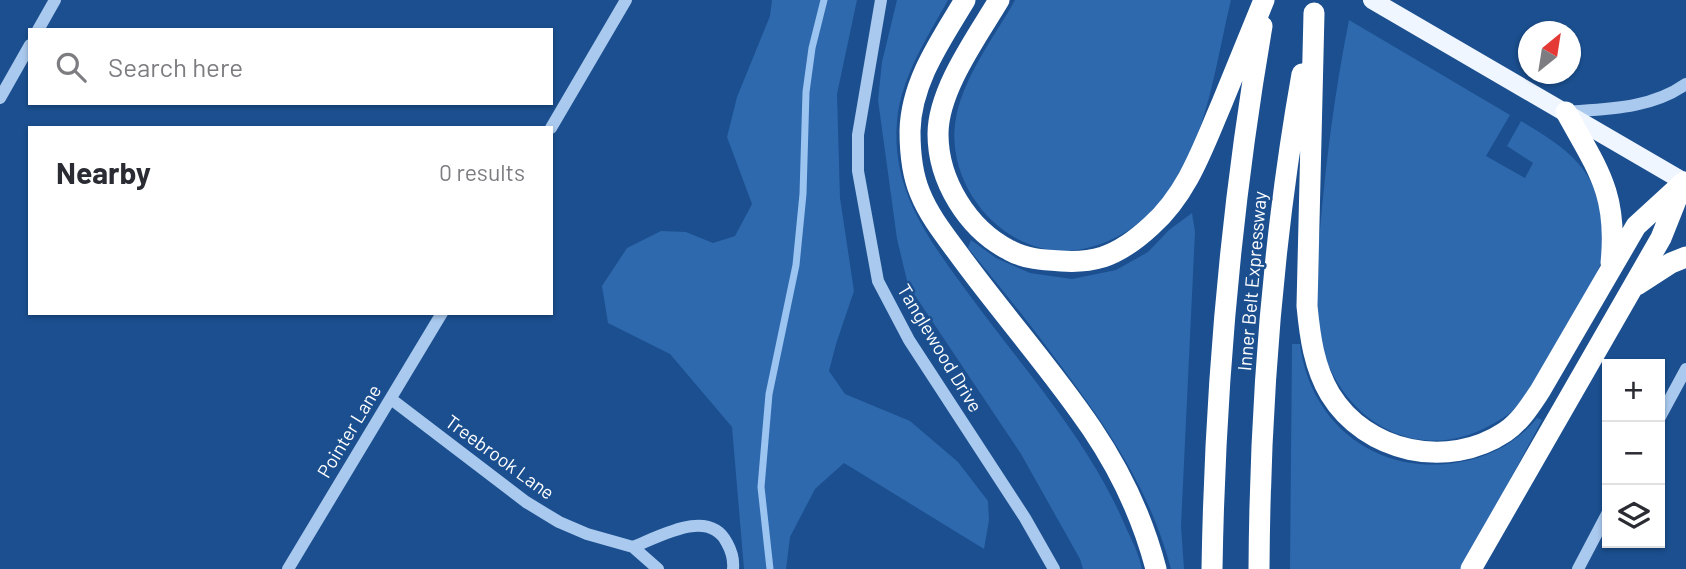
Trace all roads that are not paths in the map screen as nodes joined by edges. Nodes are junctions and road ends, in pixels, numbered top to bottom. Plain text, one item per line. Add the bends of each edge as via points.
1 (55, 0) edge
2 (626, 0) edge
3 (881, 0) edge
4 (965, 0) edge
5 (999, 0) edge
6 (1265, 0) edge
7 (1372, 0) edge
8 (1315, 6) edge
9 (39, 28) edge
10 (28, 49) edge
11 (1686, 85) edge
12 (0, 98) edge
13 (1566, 112) junction
14 (552, 126) edge
15 (1685, 181) edge
16 (1686, 257) edge
17 (1610, 269) junction
18 (1632, 288) junction
19 (441, 315) edge
20 (1686, 369) edge
21 (391, 399) junction
22 (1665, 408) edge
23 (1602, 523) edge
24 (633, 547) junction
25 (288, 569) edge
26 (658, 569) edge
27 (733, 569) edge
28 (1054, 569) edge
29 (1156, 569) edge
30 (1212, 569) edge
31 (1259, 569) edge
32 (1471, 569) edge
33 (1578, 569) edge

1 - 9 street
2 - 14 street
3 - 28 street, Tanglewood Drive via 858,135 858,171 878,281 909,340
4 - 29 highway via 922,77 913,106 912,166 920,194 979,282 1092,429 1135,506
5 - 6 highway via 943,102 938,134 944,174 979,229 1009,250 1038,260 1072,262 1101,258 1132,243 1177,198 1198,162
6 - 30 highway, Inner Belt Expressway via 1230,243 1216,421
7 - 13 main road
8 - 17 highway via 1307,306 1317,369 1350,420 1399,448 1425,454 1457,452 1506,431 1540,391
8 - 31 highway, Inner Belt Expressway via 1276,260 1266,362
10 - 12 street
11 - 13 street via 1632,106
13 - 15 main road
13 - 17 highway via 1609,198 1614,235
15 - 17 highway via 1636,226
15 - 18 highway via 1661,238
16 - 18 highway
18 - 32 highway
19 - 21 street, Pointer Lane
20 - 22 street
21 - 24 street, Treebrook Lane via 526,502 587,534
21 - 25 street, Pointer Lane
23 - 33 street
24 - 26 street, Treebrook Lane
24 - 27 street via 687,526 702,525 725,538

